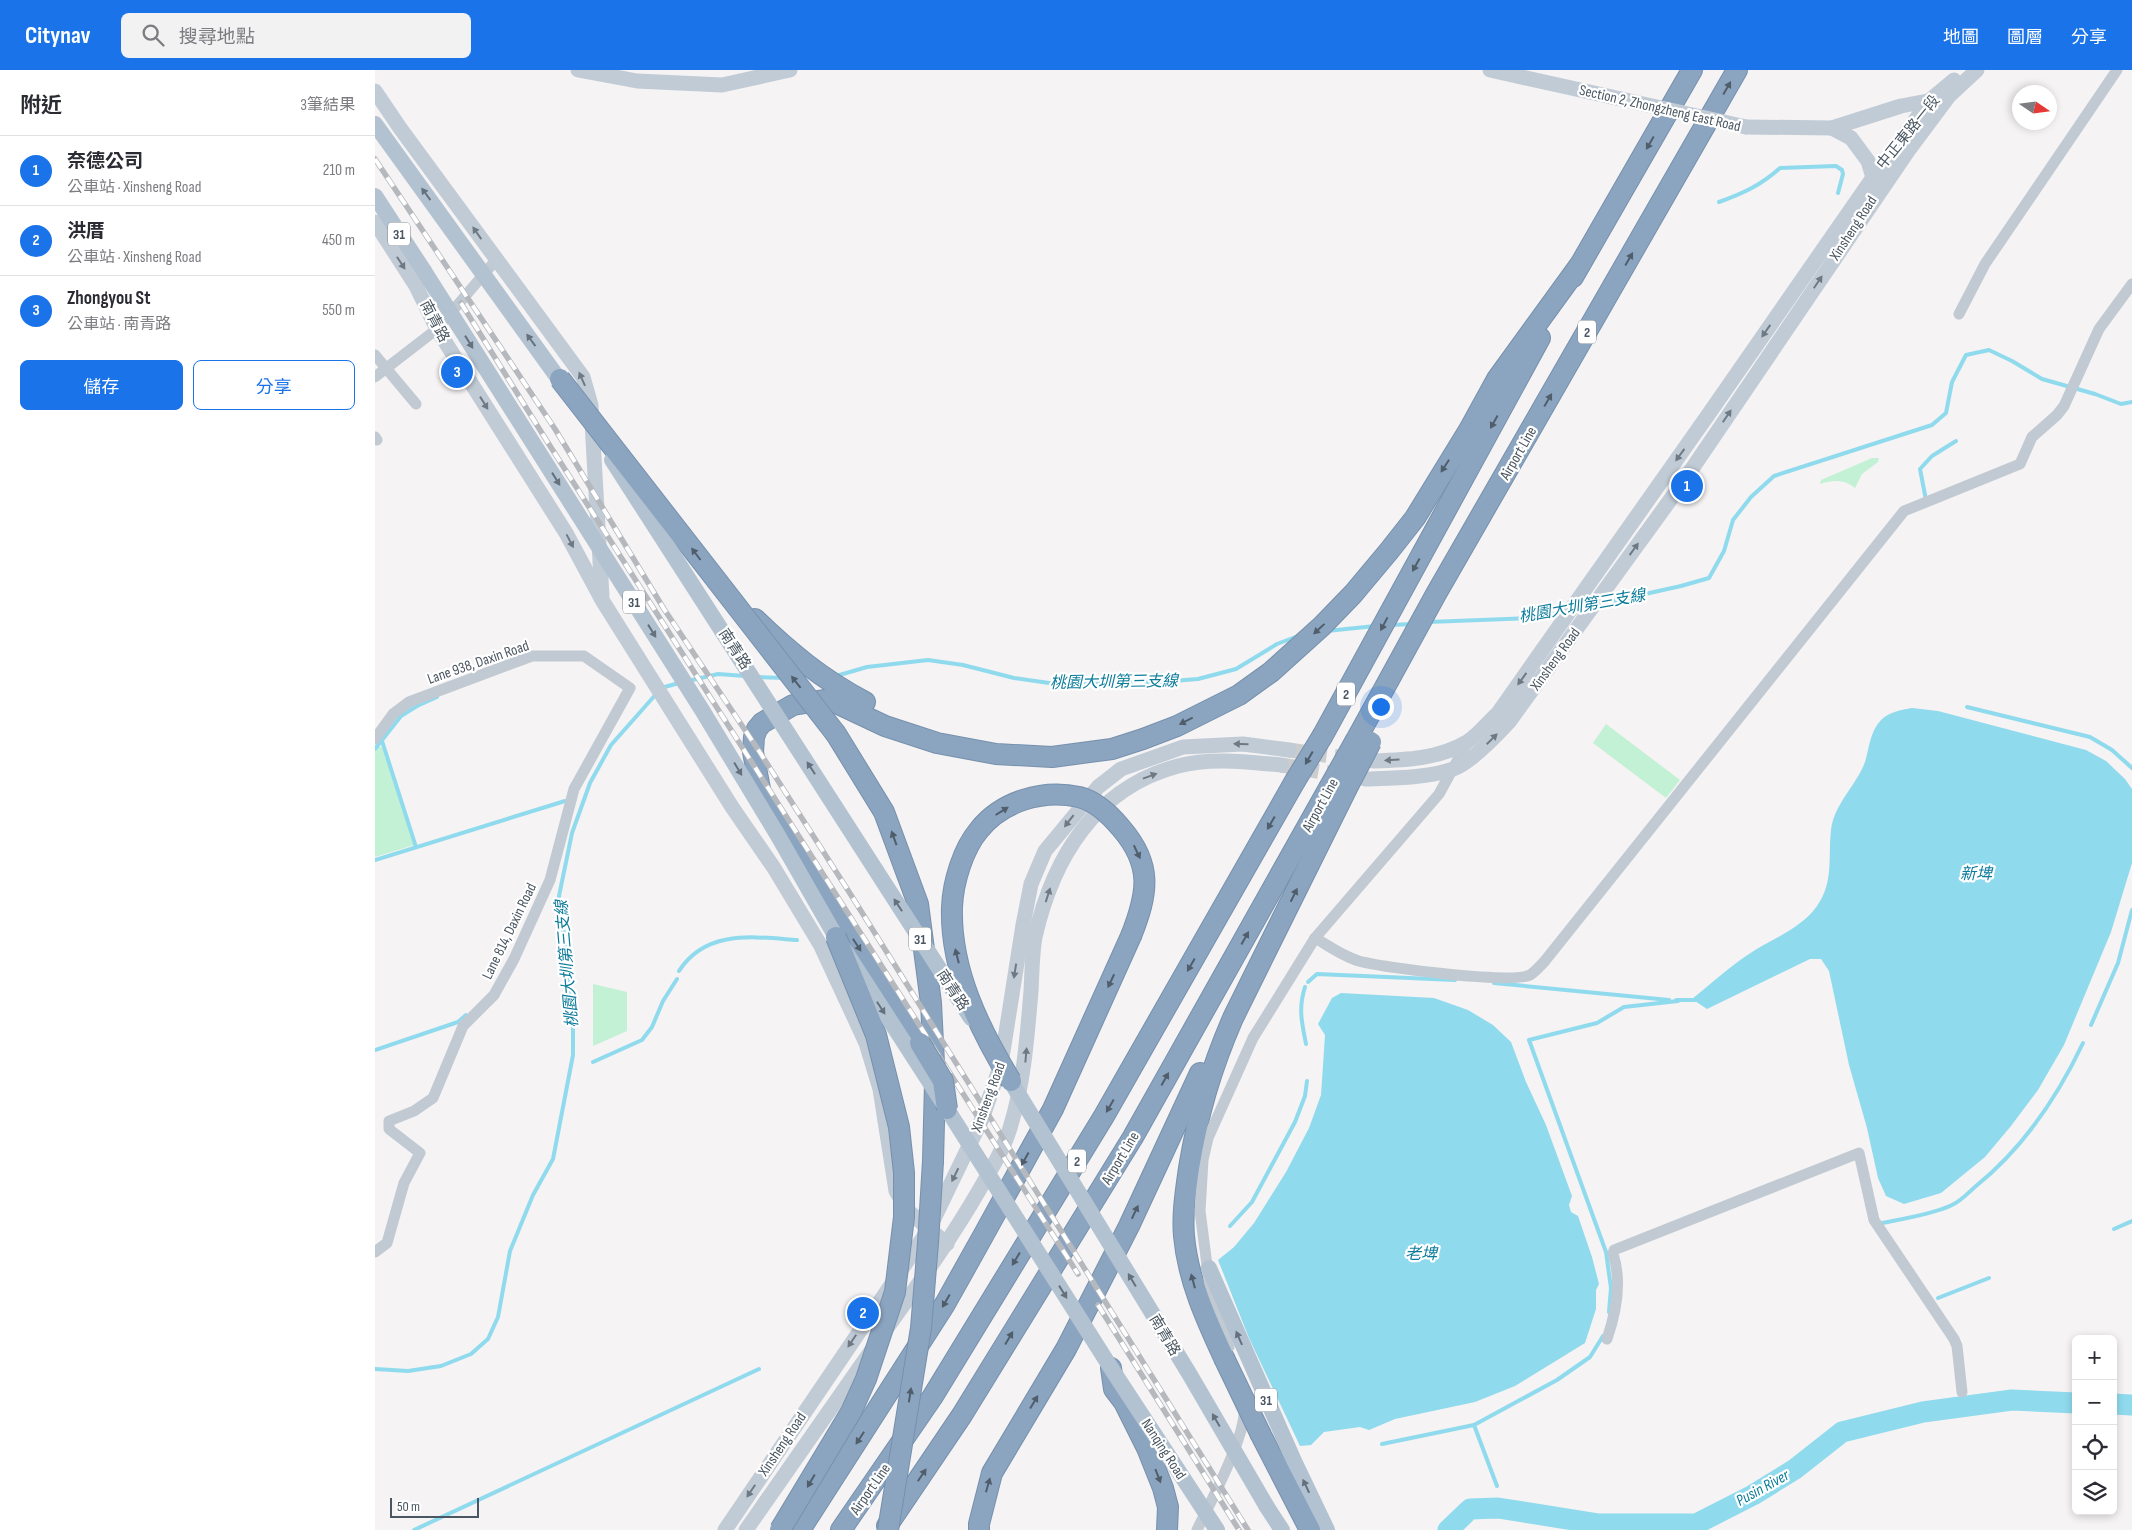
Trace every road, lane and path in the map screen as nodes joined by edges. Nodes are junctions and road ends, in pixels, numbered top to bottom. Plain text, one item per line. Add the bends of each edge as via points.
1 (578, 70) edge
2 (615, 70) edge
3 (790, 70) edge
4 (1491, 70) edge
5 (1692, 70) edge
6 (1737, 70) edge
7 (1953, 70) edge
8 (1967, 70) edge
9 (1977, 70) edge
10 (2117, 70) edge
11 (637, 81) junction
12 (375, 91) edge
13 (1949, 96) junction
14 (1930, 100) junction
15 (1901, 106) junction
16 (375, 124) edge
17 (1832, 128) junction
18 (1873, 176) junction
19 (1877, 195) junction
20 (375, 196) edge
21 (375, 222) edge
22 (496, 260) junction
23 (1579, 266) junction
24 (2132, 284) edge
25 (425, 304) junction
26 (453, 311) junction
27 (1959, 314) dead end
28 (437, 329) junction
29 (375, 355) edge
30 (385, 368) junction
31 (375, 377) edge
32 (560, 379) junction
33 (416, 404) dead end
34 (584, 565) junction
35 (601, 566) junction
36 (721, 586) junction
37 (602, 600) junction
38 (630, 688) joint
39 (375, 739) edge
40 (1143, 739) junction
41 (1468, 741) junction
42 (1367, 748) junction
43 (1289, 750) tunnel mouth
44 (1281, 765) tunnel mouth
45 (1454, 769) junction
46 (1365, 779) tunnel mouth
47 (1338, 789) junction
48 (835, 938) junction
49 (1315, 938) junction
50 (1233, 1018) junction
51 (1011, 1081) junction
52 (947, 1109) junction
53 (929, 1229) junction
54 (947, 1244) junction
55 (375, 1252) edge
56 (1209, 1268) junction
57 (1607, 1339) dead end
58 (1111, 1368) junction
59 (1962, 1392) dead end
60 (1268, 1404) junction
61 (1245, 1410) junction
62 (725, 1530) edge
63 (746, 1530) edge
64 (779, 1530) edge
65 (800, 1530) edge
66 (841, 1530) edge
67 (886, 1530) edge
68 (979, 1530) edge
69 (1167, 1530) edge
70 (1197, 1530) edge
71 (1217, 1530) edge
72 (1282, 1530) edge
73 (1310, 1530) edge
74 (1327, 1530) edge

1 - 11 main road
2 - 11 main road
3 - 11 main road via 722,85
4 - 17 main road, Section 2, Zhongzheng East Road, bridge via 1746,127
5 -> 23 highway, Airport Line / 2
42 -> 6 highway, Airport Line / 2 via 1410,649 1440,594
7 - 15 main road, 中正東路一段
8 - 14 main road, 中正東路一段
9 - 13 main road
10 - 27 street via 1985,264
22 -> 12 main road
13 - 14 main road
13 - 19 main road
14 - 15 main road
14 - 18 main road, 中正東路一段
15 - 17 main road
32 -> 16 main road, 南青路 / 31, bridge
17 - 18 main road via 1851,138 1868,161
18 - 19 main road, Xinsheng Road
18 -> 41 main road, Xinsheng Road via 1498,713
45 -> 19 main road, Xinsheng Road via 1485,746 1509,722 1681,485
20 -> 48 main road, 南青路 / 31, bridge via 707,718
21 -> 25 main road, 南青路
22 - 26 street
35 -> 22 main road via 591,405 583,377
23 -> 40 highway via 1497,379 1415,518 1353,594 1271,672 1239,695
23 -> 66 highway, Airport Line / 2, bridge via 1369,653 1104,1116 933,1396
24 - 49 street via 2099,329 2064,406 2032,437 2021,464 1904,511 1544,962 1529,975 1511,978 1384,967 1357,961
25 - 26 main road
25 - 28 main road, 南青路
26 - 28 street
28 - 30 street
28 -> 34 main road, 南青路
29 - 30 street
30 - 31 street
30 - 33 street
36 -> 32 highway, bridge
51 -> 32 main road, 南青路 / 31, bridge
34 - 35 main road via 592,571
34 - 37 main road, 南青路
35 - 37 main road
36 - 40 highway, bridge via 805,665 837,688 901,718 939,731 1034,745
67 -> 36 highway, bridge via 921,1328 933,1161 935,1083 931,1002 918,904 884,812 836,734
37 - 53 main road, 南青路 via 821,946 866,1042 880,1090 896,1191 907,1210
38 - 39 street, Lane 938, Daxin Road via 584,656 532,656 409,702 393,714
38 - 55 street, Lane 814, Daxin Road via 573,788 551,880 494,995 463,1026 433,1098 389,1121 389,1129 421,1153 404,1183 387,1243
40 -> 52 highway, bridge via 1083,754 1052,757 996,754 913,737 824,700 793,705 757,728 753,752 761,794 943,1080
41 -> 42 main road, Xinsheng Road via 1446,752 1413,759
41 - 45 street
42 - 47 highway, Airport Line / 2, bridge
43 -> 53 main road, Xinsheng Road via 1243,744 1183,747 1121,769 1098,787 1045,851 1029,892 1001,1064 982,1119
54 -> 44 main road, Xinsheng Road via 1010,1130 1025,1069 1035,938 1054,876 1074,839 1102,808 1136,781 1170,769 1210,762
45 - 46 main road, Xinsheng Road via 1408,778
45 - 49 street via 1439,794
50 -> 47 highway
67 -> 47 highway, Airport Line / 2 via 962,1416 1133,1137
48 -> 52 main road, 南青路 / 31, bridge
48 -> 64 highway, bridge via 877,1035 899,1127 904,1217 895,1292 867,1379 851,1412
49 - 56 street via 1253,1038 1209,1138 1203,1160 1200,1211
68 -> 50 highway via 992,1473 1066,1349 1129,1226 1200,1073
73 -> 50 highway, bridge via 1204,1314 1188,1261 1185,1196 1194,1133 1217,1056
51 -> 65 highway, bridge via 979,1025 965,990 954,946 952,906 956,885 965,856 979,830 991,817 1028,798 1079,798 1113,818 1138,850 1145,874 1144,898 1131,936 1053,1109 983,1236 940,1312
72 -> 51 main road, 南青路 / 31, bridge
52 -> 58 main road, 南青路 / 31, bridge
53 - 54 main road, 南青路
53 -> 62 main road, Xinsheng Road
54 - 63 main road, Xinsheng Road
60 -> 56 main road, 31
56 - 61 street via 1211,1296 1242,1386
57 - 59 street via 1616,1306 1614,1250 1859,1153 1874,1220 1954,1339
58 -> 69 highway via 1114,1389 1147,1448 1163,1488 1168,1507
58 - 71 main road, Nanqing Road / 31, bridge
60 - 61 main road
74 -> 60 main road, 31
61 - 70 street via 1228,1465

